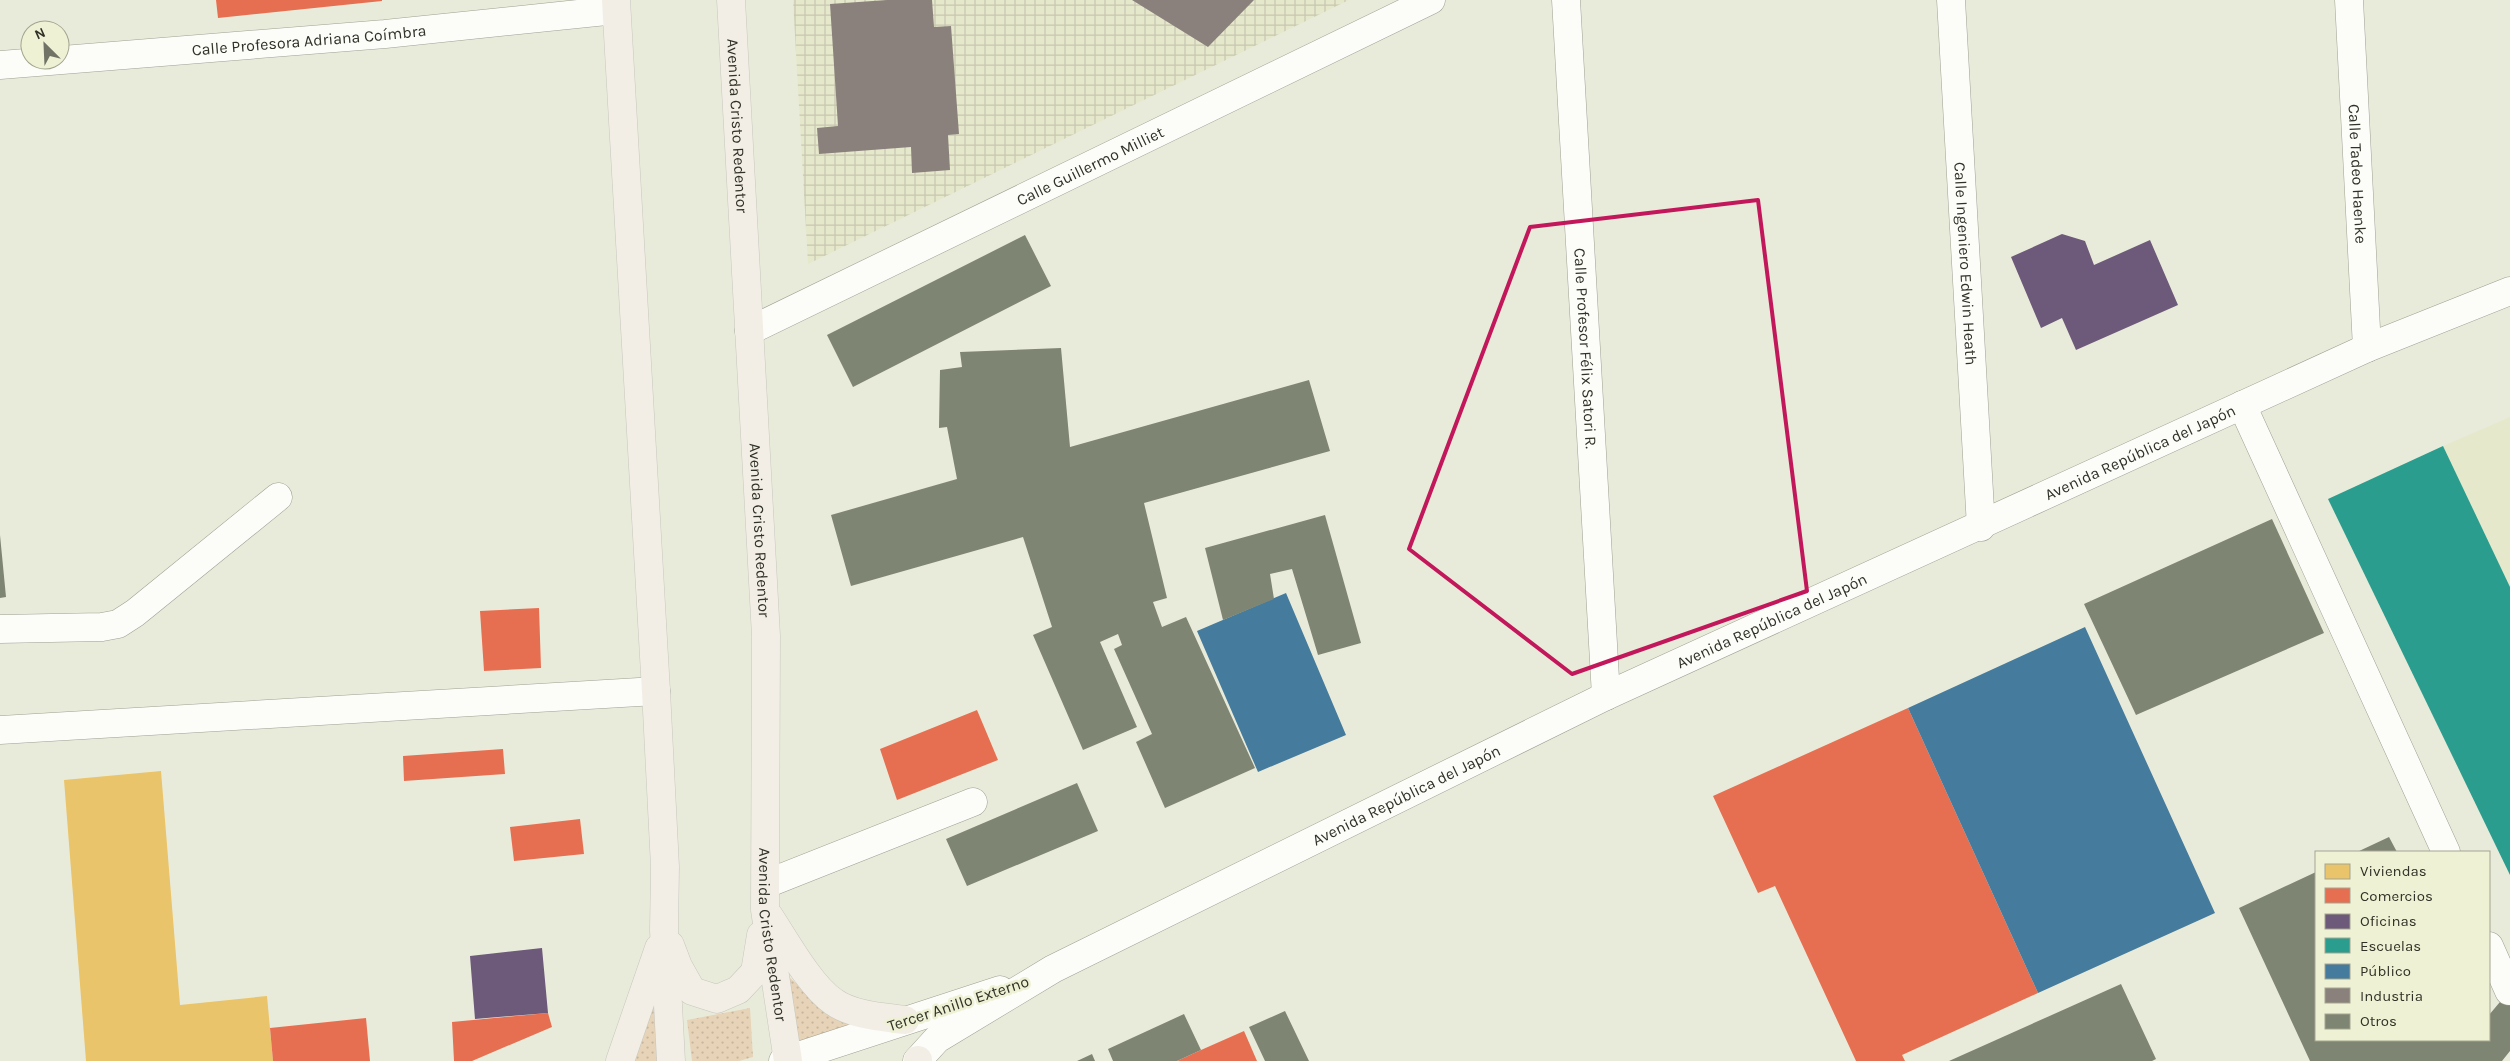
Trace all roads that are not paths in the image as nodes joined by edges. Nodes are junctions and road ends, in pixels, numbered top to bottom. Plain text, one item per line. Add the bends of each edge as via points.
1 (731, 0) edge
2 (1431, 0) edge
3 (1566, 0) edge
4 (1951, 0) edge
5 (2349, 0) edge
6 (616, 5) edge
7 (0, 65) edge
8 (2510, 291) edge
9 (749, 331) junction
10 (2367, 348) junction
11 (2242, 405) junction
12 (278, 498) dead end
13 (1981, 526) junction
14 (0, 629) edge
15 (656, 691) junction
16 (1606, 696) junction
17 (0, 730) edge
18 (973, 802) dead end
19 (2446, 851) edge
20 (766, 897) junction
21 (664, 930) junction
22 (2490, 948) edge
23 (1044, 976) junction
24 (2509, 991) edge
25 (905, 1020) junction
26 (786, 1060) edge
27 (620, 1061) edge
28 (671, 1061) edge
29 (918, 1061) edge

1 - 9 main road, Avenida Cristo Redentor
2 - 9 street, Calle Guillermo Milliet
3 - 16 street, Calle Profesor Félix Satori R.
4 - 13 street, Calle Ingeniero Edwin Heath
5 - 10 street, Calle Tadeo Haenke
6 - 7 street, Calle Profesora Adriana Coímbra via 385,34
6 - 15 main road
8 - 10 street, Avenida República del Japón
9 - 20 main road, Avenida Cristo Redentor via 766,636
10 - 11 street, Avenida República del Japón
11 - 13 street, Avenida República del Japón
11 - 19 street
12 - 14 street via 118,624
13 - 16 street, Avenida República del Japón
15 - 17 street
15 - 21 main road via 665,867
16 - 23 street, Avenida República del Japón
18 - 20 street
20 - 21 main road via 755,972 738,990 717,998 692,991
20 - 25 main road via 811,978 834,1002 867,1015
20 - 26 main road, Avenida Cristo Redentor
21 - 27 main road
21 - 28 main road
22 - 24 street
23 - 25 street, Tercer Anillo Externo
23 - 29 street, Tercer Anillo Externo via 937,1039
25 - 26 street, Tercer Anillo Externo

